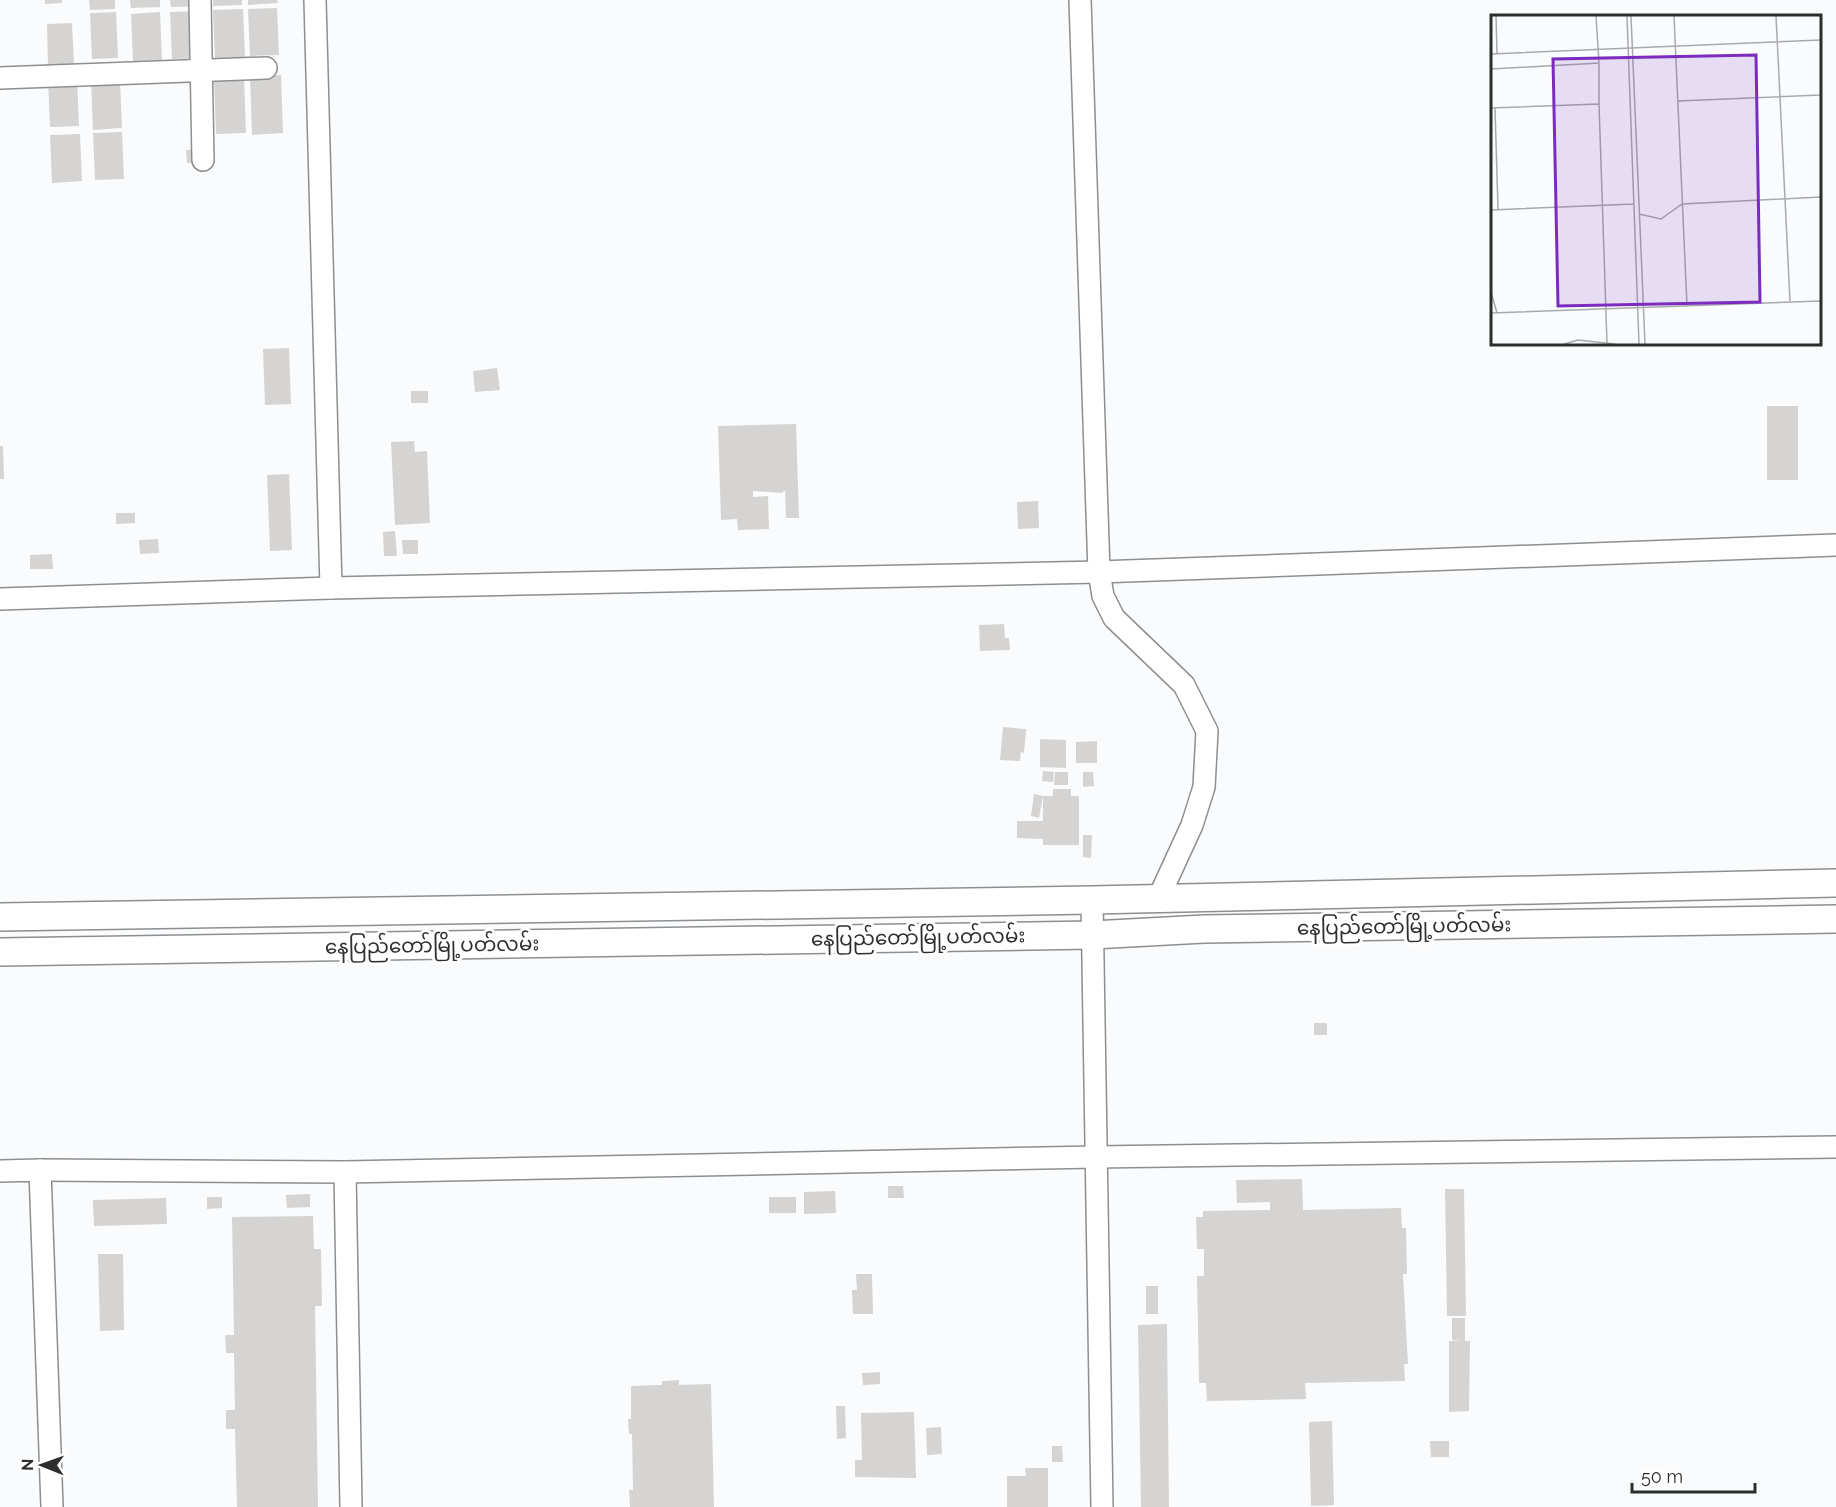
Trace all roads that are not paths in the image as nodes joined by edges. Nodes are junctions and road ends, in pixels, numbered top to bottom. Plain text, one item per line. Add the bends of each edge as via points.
1 (200, 0) edge
2 (315, 0) edge
3 (1080, 0) edge
4 (266, 68) dead end
5 (201, 70) junction
6 (0, 78) edge
7 (203, 160) dead end
8 (1836, 545) edge
9 (1099, 572) junction
10 (331, 588) junction
11 (0, 599) edge
12 (1836, 883) edge
13 (1159, 897) junction
14 (1092, 900) junction
15 (0, 917) edge
16 (1836, 919) edge
17 (1092, 935) junction
18 (0, 952) edge
19 (1836, 1147) edge
20 (1096, 1157) junction
21 (40, 1170) junction
22 (0, 1171) edge
23 (345, 1172) junction
24 (52, 1507) edge
25 (351, 1507) edge
26 (1102, 1507) edge

1 - 5 street
2 - 10 street
3 - 9 street
4 - 5 street
5 - 6 street
5 - 7 street
8 - 9 street
9 - 10 street
9 - 13 street via 1103,596 1114,618 1184,685 1207,730 1204,787 1192,825
10 - 11 street
12 - 13 main road, နေပြည်တော်မြို့ပတ်လမ်း
13 - 14 main road, နေပြည်တော်မြို့ပတ်လမ်း
14 - 15 main road, နေပြည်တော်မြို့ပတ်လမ်း
14 - 17 street
16 - 17 main road, နေပြည်တော်မြို့ပတ်လမ်း via 1204,929
17 - 18 main road, နေပြည်တော်မြို့ပတ်လမ်း
17 - 20 street
19 - 20 street
20 - 23 street
20 - 26 street
21 - 22 street
21 - 23 street
21 - 24 street
23 - 25 street

